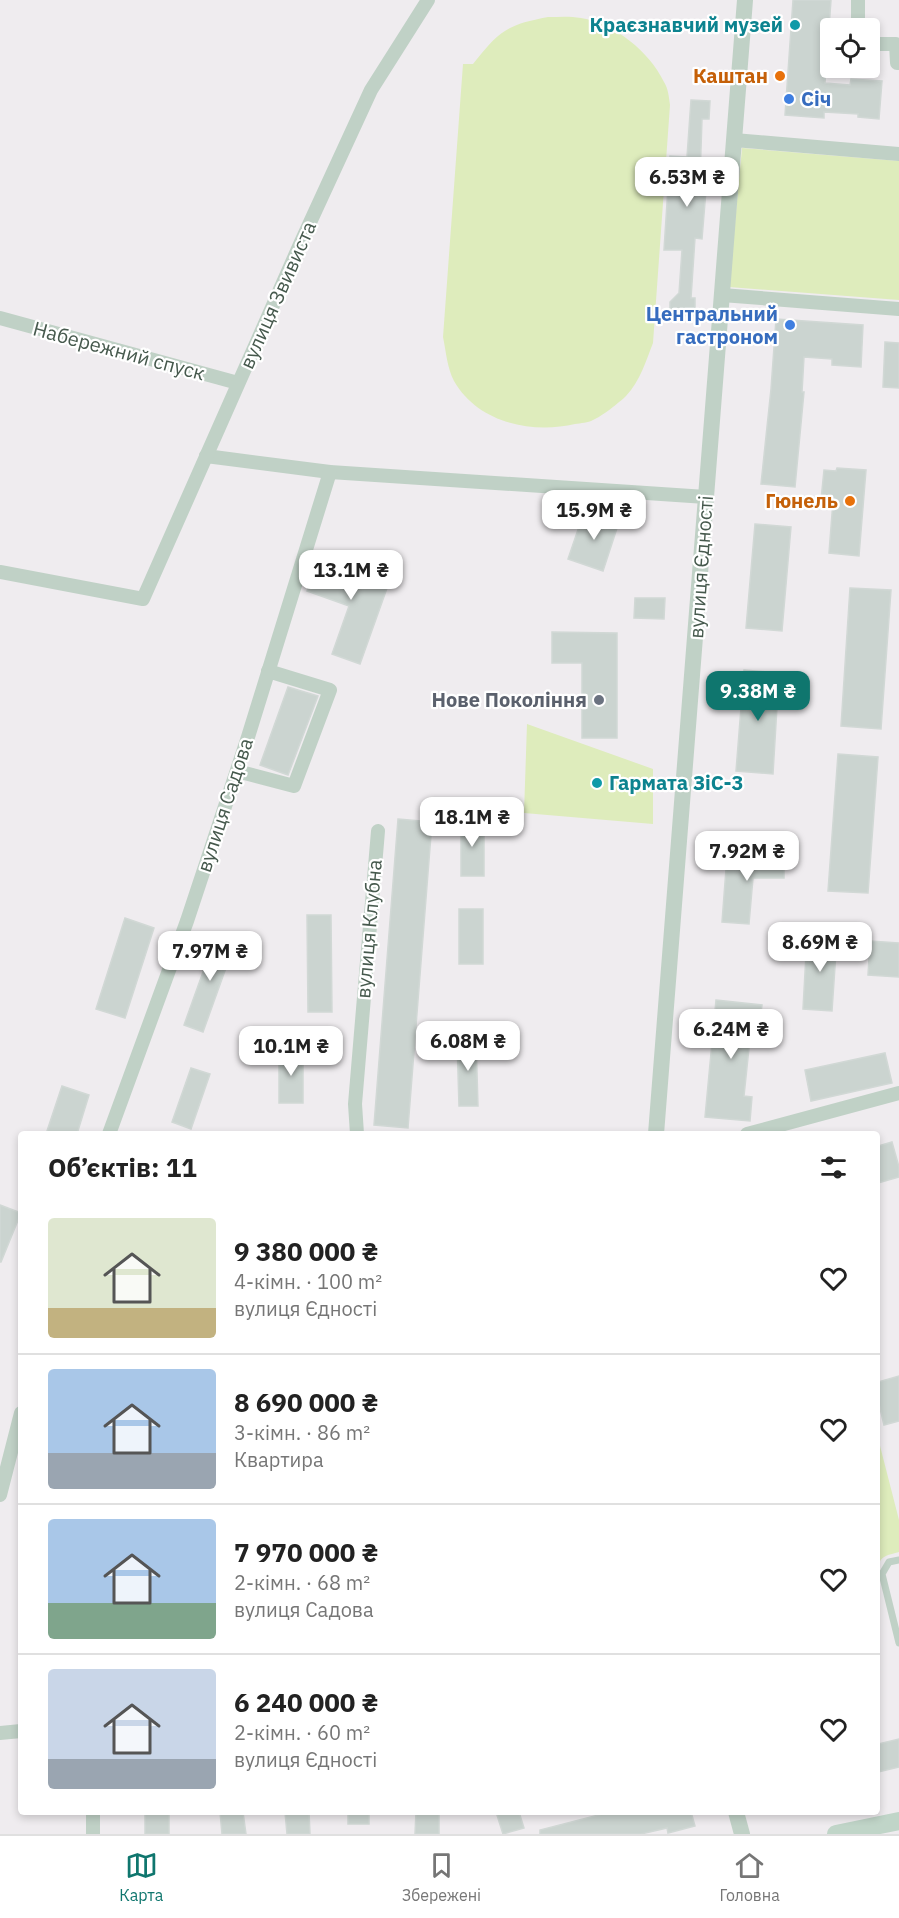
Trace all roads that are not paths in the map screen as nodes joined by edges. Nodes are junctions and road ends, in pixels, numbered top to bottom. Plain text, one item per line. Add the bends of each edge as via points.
1 (428, 0) edge
2 (745, 0) edge
3 (858, 0) edge
4 (858, 18) edge
5 (880, 44) edge
6 (899, 63) edge
7 (734, 140) junction
8 (899, 154) edge
9 (722, 295) junction
10 (899, 309) edge
11 (0, 318) edge
12 (238, 383) junction
13 (206, 456) junction
14 (330, 472) junction
15 (706, 497) junction
16 (0, 572) edge
17 (268, 670) junction
18 (237, 771) junction
19 (378, 831) dead end
20 (899, 1093) edge
21 (110, 1131) edge
22 (357, 1131) edge
23 (656, 1131) edge
24 (758, 1131) edge
25 (18, 1425) edge
26 (0, 1495) edge
27 (899, 1560) edge
28 (899, 1643) edge
29 (18, 1731) edge
30 (0, 1733) edge
31 (93, 1815) edge
32 (737, 1815) edge
33 (899, 1821) edge
34 (93, 1834) edge
35 (742, 1834) edge
36 (836, 1834) edge

1 - 12 street, вулиця Звивиста via 370,90
2 - 7 street, вулиця Єдності
3 - 4 street
5 - 6 street via 896,44
7 - 8 street
7 - 9 street, вулиця Єдності
9 - 10 street
9 - 15 street, вулиця Єдності
11 - 12 street, Набережний спуск
12 - 13 street, вулиця Звивиста
13 - 14 street
13 - 16 street, вулиця Звивиста via 143,599
14 - 15 street
14 - 17 street, вулиця Садова
15 - 23 street, вулиця Єдності
17 - 18 street, вулиця Садова
17 - 18 street via 330,690 294,786
18 - 21 street, вулиця Садова
19 - 22 street, вулиця Клубна via 355,1104
20 - 24 street
25 - 26 street
27 - 28 lane via 890,1562 882,1574
29 - 30 street
31 - 34 street
32 - 35 street
33 - 36 main road

